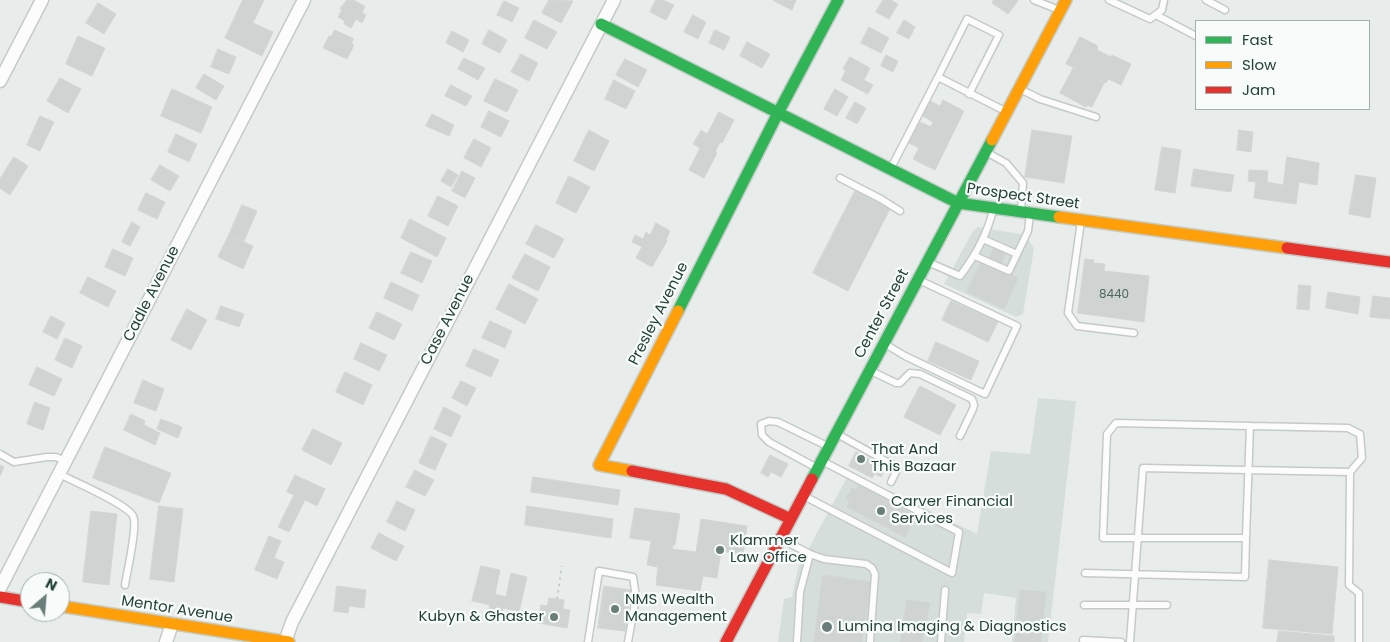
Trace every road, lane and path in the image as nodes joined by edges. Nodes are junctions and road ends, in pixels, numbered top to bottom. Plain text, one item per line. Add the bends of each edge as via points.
1 (42, 0) edge
2 (304, 0) edge
3 (614, 0) edge
4 (838, 0) edge
5 (1034, 0) edge
6 (1109, 0) edge
7 (1164, 0) edge
8 (1206, 0) edge
9 (1063, 5) edge
10 (1225, 10) dead end
11 (1156, 15) junction
12 (601, 24) junction
13 (1195, 35) edge
14 (938, 77) junction
15 (0, 81) edge
16 (1019, 88) junction
17 (970, 94) junction
18 (1006, 112) junction
19 (778, 113) junction
20 (1096, 117) dead end
21 (985, 152) junction
22 (890, 169) junction
23 (840, 178) dead end
24 (958, 203) junction
25 (993, 208) junction
26 (900, 211) dead end
27 (1026, 212) junction
28 (1081, 220) junction
29 (983, 239) junction
30 (1017, 254) junction
31 (975, 256) junction
32 (927, 262) junction
33 (1390, 262) edge
34 (917, 280) junction
35 (1134, 333) dead end
36 (884, 344) junction
37 (870, 370) junction
38 (1250, 426) junction
39 (836, 433) junction
40 (960, 436) dead end
41 (828, 447) junction
42 (0, 454) edge
43 (66, 461) junction
44 (819, 465) junction
45 (1248, 470) junction
46 (1350, 472) junction
47 (59, 474) junction
48 (891, 482) dead end
49 (803, 495) junction
50 (790, 519) junction
51 (780, 538) junction
52 (1246, 538) junction
53 (1138, 539) junction
54 (810, 554) junction
55 (562, 566) dead end
56 (1085, 573) dead end
57 (1136, 575) junction
58 (125, 585) dead end
59 (0, 588) edge
60 (945, 590) dead end
61 (0, 597) edge
62 (557, 599) dead end
63 (20, 600) edge
64 (1084, 604) dead end
65 (1133, 605) junction
66 (1167, 605) dead end
67 (70, 608) edge
68 (172, 624) junction
69 (1083, 640) dead end
70 (166, 642) edge
71 (282, 642) edge
72 (588, 642) edge
73 (628, 642) edge
74 (726, 642) edge
75 (797, 642) edge
76 (870, 642) edge
77 (941, 642) edge
78 (1121, 642) edge
79 (1130, 642) edge
80 (1359, 642) edge

1 - 15 street
2 - 43 street, Cadle Avenue
3 - 12 street, Case Avenue
4 - 19 street, Presley Avenue
5 - 9 lane
6 - 11 lane via 1150,20
7 - 11 lane via 1162,10
8 - 10 lane
9 - 16 street, Center Street
11 - 13 lane
12 - 19 street, Prospect Street
12 - 71 street, Case Avenue
14 - 17 lane
14 - 17 lane via 967,19 999,36
14 - 22 lane
16 - 18 street, Center Street
16 - 20 lane via 1040,99
17 - 18 lane
18 - 21 street, Center Street
19 - 22 street, Prospect Street
19 - 50 street, Presley Avenue via 599,465 726,489
21 - 24 street, Center Street
21 - 27 lane via 1006,163 1023,183
22 - 24 street, Prospect Street
23 - 26 lane
24 - 25 street, Prospect Street
24 - 32 street, Center Street
25 - 27 street, Prospect Street
25 - 29 lane
27 - 28 street, Prospect Street
27 - 30 lane via 1028,230
28 - 33 street, Prospect Street
28 - 35 lane via 1068,313 1077,326
29 - 30 lane
29 - 31 lane
30 - 31 lane via 1009,271
31 - 32 lane via 960,276
32 - 34 street, Center Street
34 - 36 street, Center Street
34 - 36 lane via 1017,326 985,394
36 - 37 street, Center Street
37 - 39 street, Center Street
37 - 40 lane via 896,383 910,373 920,374 972,399 973,409
38 - 45 lane
38 - 46 lane via 1348,428 1360,434 1362,458
38 - 53 lane via 1116,423 1107,434 1103,538
39 - 41 street, Center Street
39 - 48 lane via 894,465 896,472
41 - 44 street, Center Street
41 - 44 lane via 778,422 761,424 762,435 769,442
42 - 43 lane via 14,462 47,457
43 - 47 street, Cadle Avenue
44 - 49 street, Center Street
44 - 49 lane via 959,532 952,573
45 - 46 lane
45 - 52 lane
45 - 53 lane via 1143,468
46 - 80 lane via 1349,585 1359,593
47 - 58 lane via 124,507 133,516
47 - 59 street, Cadle Avenue
49 - 50 street, Center Street
50 - 51 street, Center Street
51 - 54 lane
51 - 74 street, Center Street
52 - 53 lane
52 - 57 lane via 1245,577
53 - 57 lane
54 - 75 lane via 800,592
54 - 76 lane via 866,564 872,568 875,574
55 - 62 path
56 - 57 lane
57 - 65 lane
60 - 77 lane
61 - 63 street
64 - 65 lane
65 - 66 lane
65 - 79 lane
67 - 68 street, Mentor Avenue
68 - 70 street
68 - 71 street, Mentor Avenue
69 - 78 lane
72 - 73 lane via 599,572 633,577 636,598

